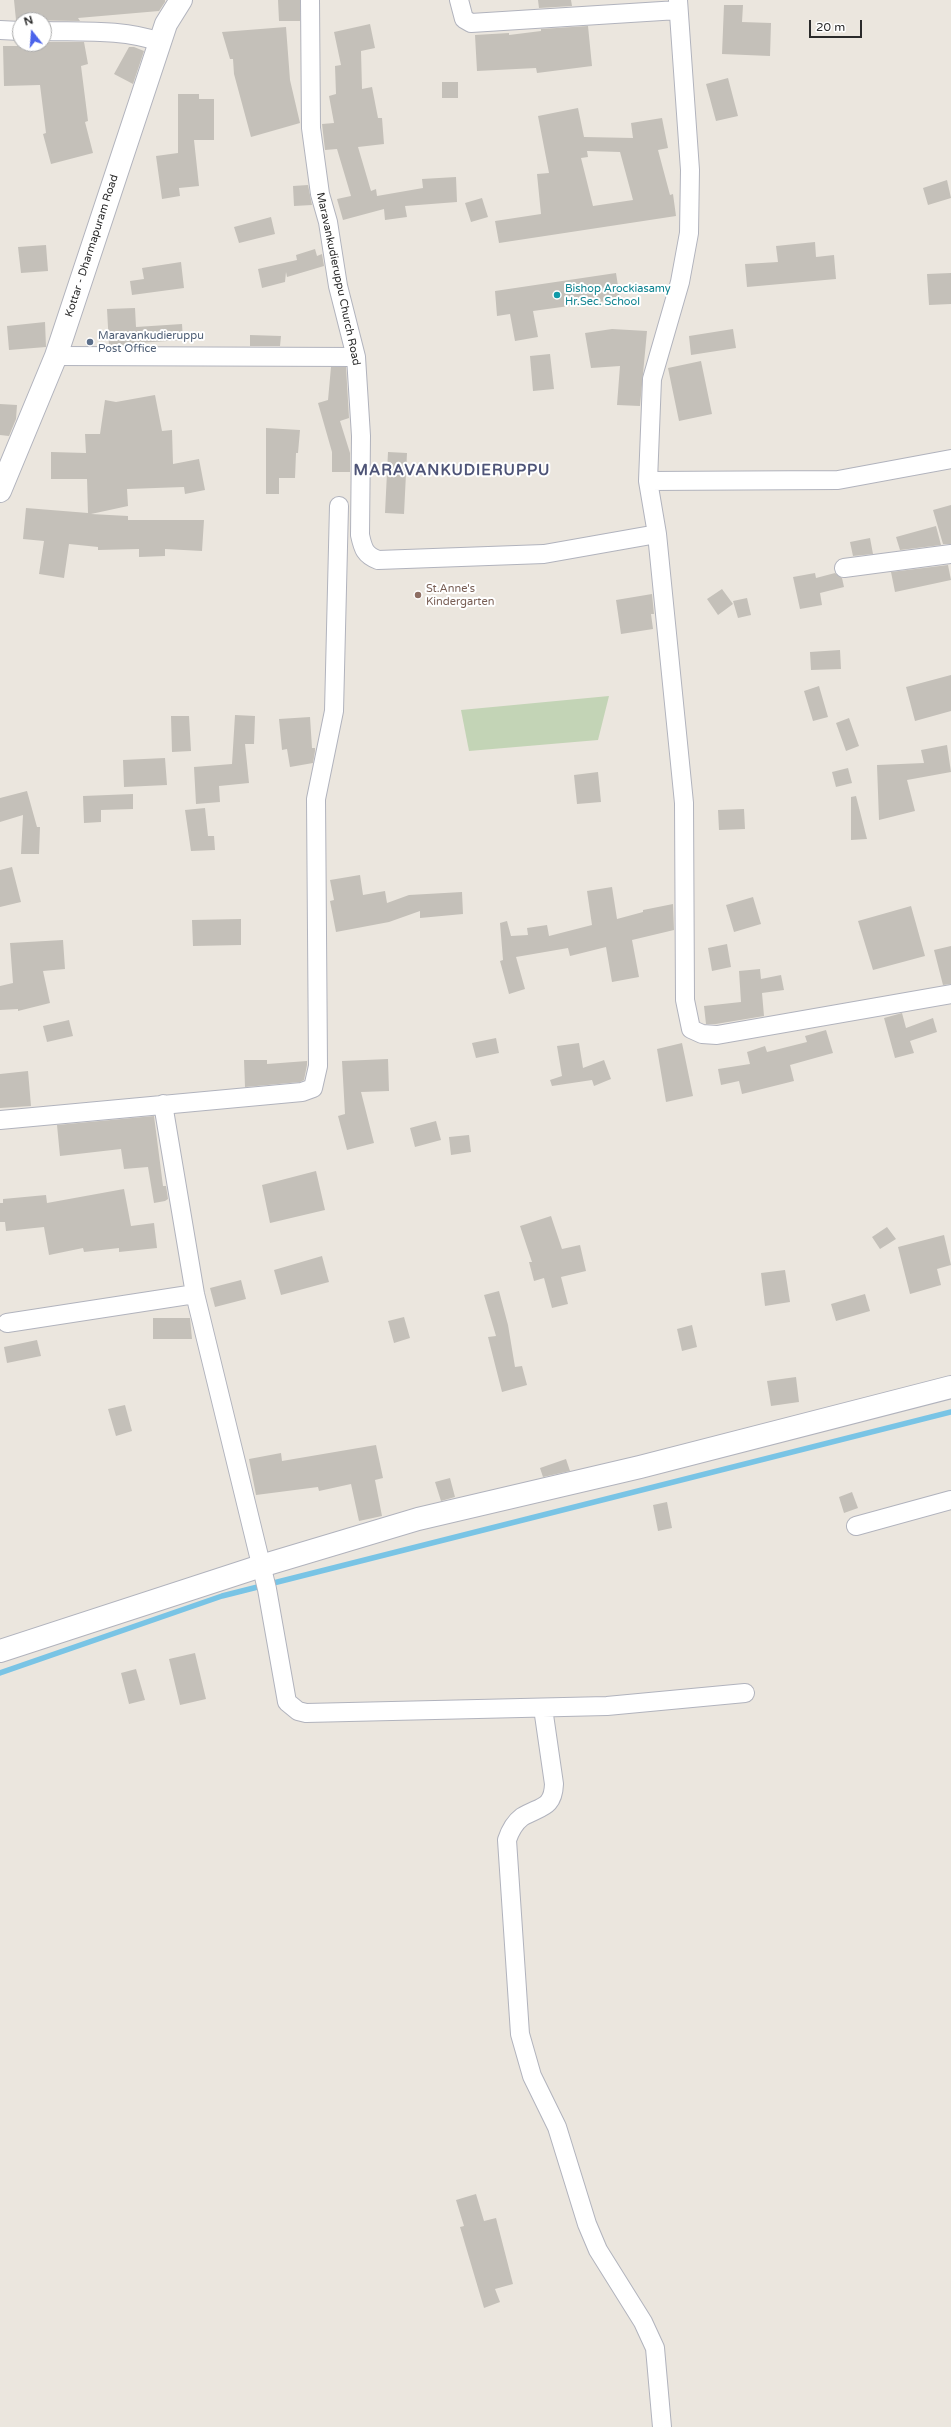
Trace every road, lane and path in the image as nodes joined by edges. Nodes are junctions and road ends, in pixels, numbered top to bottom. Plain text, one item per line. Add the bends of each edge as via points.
1 (181, 0) edge
2 (310, 0) edge
3 (459, 0) edge
4 (678, 5) edge
5 (0, 30) edge
6 (12, 31) edge
7 (52, 31) edge
8 (160, 42) junction
9 (56, 356) junction
10 (356, 357) junction
11 (951, 460) edge
12 (648, 481) junction
13 (0, 491) edge
14 (339, 506) dead end
15 (657, 534) junction
16 (951, 554) edge
17 (844, 568) dead end
18 (951, 994) edge
19 (163, 1104) junction
20 (0, 1120) edge
21 (195, 1294) junction
22 (7, 1323) dead end
23 (951, 1387) edge
24 (951, 1500) edge
25 (856, 1526) dead end
26 (264, 1577) junction
27 (0, 1651) edge
28 (745, 1693) dead end
29 (543, 1708) junction
30 (662, 2427) edge

1 - 8 street, Kottar - Dharmapuram Road via 166,24
2 - 10 street, Maravankudieruppu Church Road via 311,128 320,194 328,222 338,286
3 - 4 street via 464,19 471,23
4 - 12 street via 690,170 689,233 680,282 652,379
5 - 6 street
7 - 8 street via 125,33
8 - 9 street, Kottar - Dharmapuram Road
9 - 10 street
9 - 13 street, Kottar - Dharmapuram Road
10 - 15 street, Maravankudieruppu Church Road via 361,436 360,535 368,556 378,560 544,554
11 - 12 street via 838,480
12 - 15 street
14 - 19 street via 334,711 316,799 316,1079 313,1088 302,1092
15 - 18 street via 684,802 685,1000 691,1029 716,1036
16 - 17 street
19 - 20 street
19 - 21 street
21 - 22 street
21 - 26 street
23 - 26 street via 640,1467 418,1519
24 - 25 street
26 - 27 street
26 - 29 street via 285,1697 298,1711 306,1713
28 - 29 street via 607,1706
29 - 30 street via 554,1796 548,1804 521,1818 512,1828 507,1840 520,2034 532,2076 557,2127 587,2224 598,2250 644,2322 655,2348

